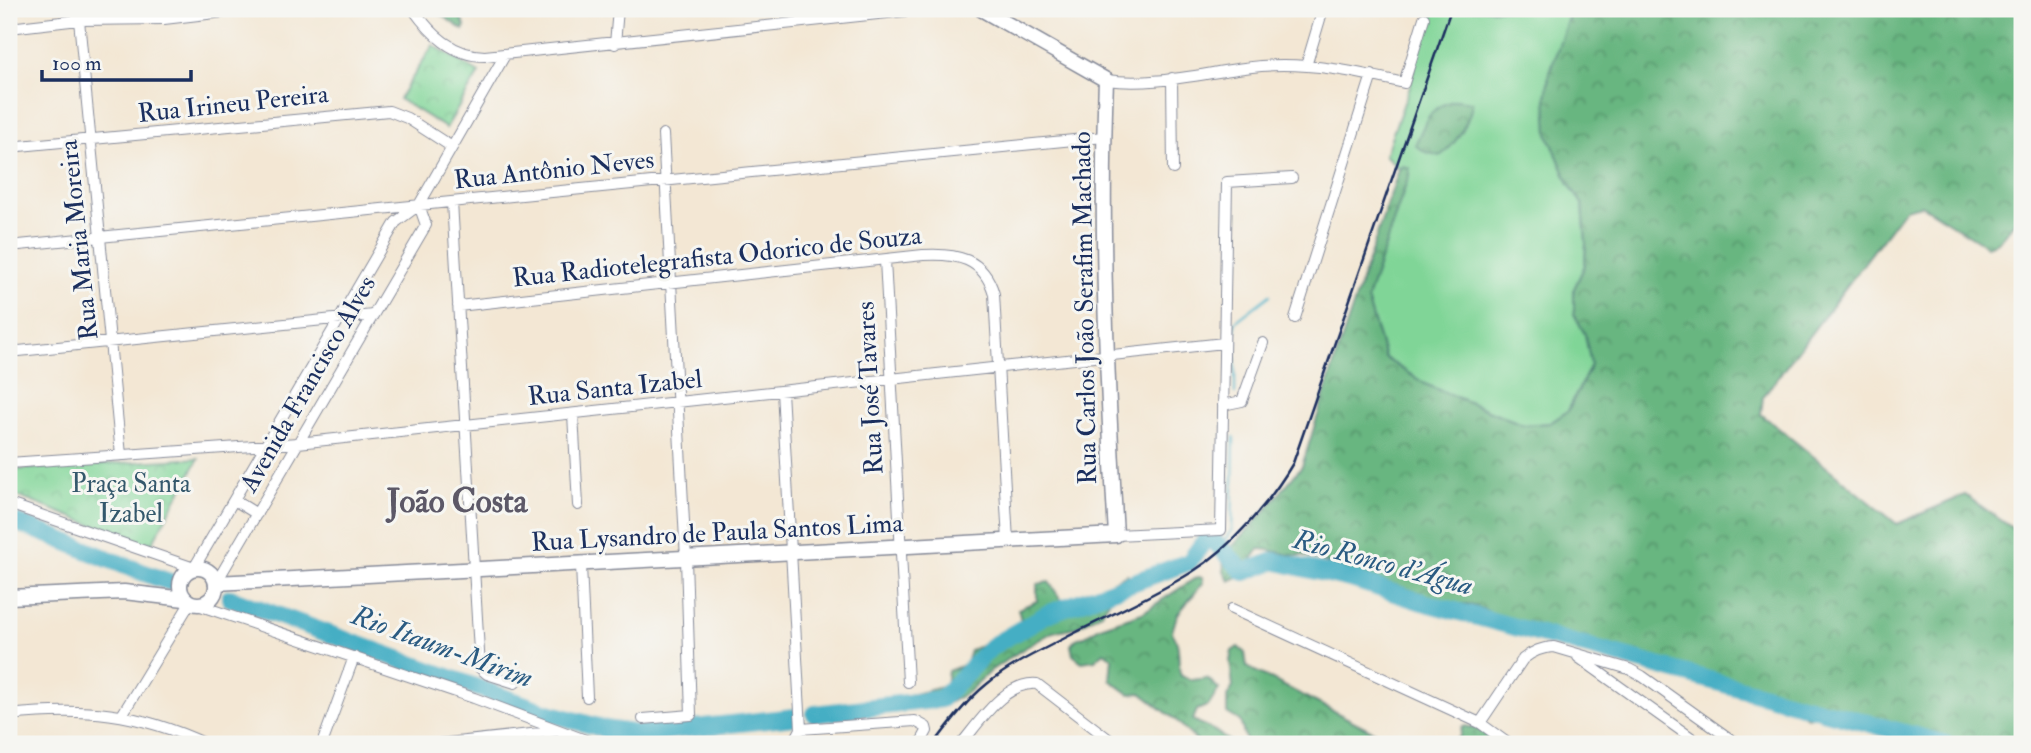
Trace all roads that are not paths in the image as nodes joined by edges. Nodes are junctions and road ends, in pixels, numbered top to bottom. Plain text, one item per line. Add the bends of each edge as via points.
1 (250, 9) edge
2 (413, 9) edge
3 (618, 9) edge
4 (925, 9) edge
5 (981, 9) edge
6 (1323, 9) edge
7 (1424, 18) dead end
8 (79, 20) junction
9 (9, 28) edge
10 (615, 44) junction
11 (505, 55) junction
12 (1306, 66) junction
13 (1372, 75) junction
14 (1172, 78) junction
15 (1107, 79) junction
16 (663, 134) dead end
17 (1104, 137) junction
18 (91, 139) junction
19 (452, 147) junction
20 (9, 148) edge
21 (1172, 169) dead end
22 (1292, 178) dead end
23 (666, 180) junction
24 (452, 202) junction
25 (419, 205) junction
26 (100, 237) junction
27 (9, 246) edge
28 (885, 260) junction
29 (672, 284) junction
30 (458, 306) junction
31 (373, 315) junction
32 (1295, 318) dead end
33 (340, 319) junction
34 (110, 342) junction
35 (1224, 343) junction
36 (1263, 343) dead end
37 (9, 352) edge
38 (1106, 356) junction
39 (998, 368) junction
40 (891, 379) junction
41 (782, 391) junction
42 (678, 402) junction
43 (1223, 405) junction
44 (573, 414) junction
45 (466, 426) junction
46 (298, 443) junction
47 (266, 446) junction
48 (121, 455) junction
49 (9, 463) edge
50 (234, 500) junction
51 (9, 504) edge
52 (578, 505) dead end
53 (257, 514) junction
54 (1116, 536) junction
55 (1007, 541) junction
56 (900, 547) junction
57 (793, 553) junction
58 (686, 559) junction
59 (581, 565) junction
60 (194, 568) junction
61 (474, 570) junction
62 (216, 583) junction
63 (9, 597) edge
64 (190, 602) junction
65 (1232, 609) dead end
66 (1572, 652) junction
67 (354, 657) junction
68 (908, 682) dead end
69 (515, 683) dead end
70 (587, 697) dead end
71 (9, 715) edge
72 (122, 715) junction
73 (643, 719) dead end
74 (1480, 723) junction
75 (801, 729) junction
76 (560, 731) junction
77 (206, 744) edge
78 (322, 744) edge
79 (438, 744) edge
80 (596, 744) edge
81 (793, 744) edge
82 (920, 744) edge
83 (961, 744) edge
84 (1115, 744) edge
85 (1509, 744) edge
86 (1700, 744) edge
87 (1737, 744) edge

1 - 8 street via 164,19
2 - 11 street via 454,50 474,56
3 - 10 street
4 - 10 street
5 - 15 street
6 - 12 street
7 - 13 street via 1404,83
8 - 9 street
8 - 18 street, Rua Maria Moreira
10 - 11 street
11 - 19 street, Avenida Francisco Alves
12 - 13 street
12 - 14 street via 1264,66
13 - 32 street
14 - 15 street
14 - 21 street
15 - 17 street, Rua Carlos João Serafim Machado
16 - 23 street
17 - 23 street, Rua Antônio Neves
17 - 38 street, Rua Carlos João Serafim Machado
18 - 19 street, Rua Irineu Pereira via 389,110
18 - 20 street, Rua Irineu Pereira
18 - 26 street, Rua Maria Moreira
19 - 25 street, Avenida Francisco Alves
22 - 35 street via 1227,182
23 - 24 street, Rua Antônio Neves
23 - 29 street
24 - 25 street, Rua Antônio Neves
24 - 30 street
25 - 26 street, Rua Antônio Neves
25 - 31 street, Avenida Francisco Alves via 426,225
25 - 33 street, Avenida Francisco Alves via 396,222
26 - 27 street, Rua Antônio Neves
26 - 34 street, Rua Maria Moreira
28 - 29 street, Rua Radiotelegrafista Odorico de Souza
28 - 39 street, Rua Radiotelegrafista Odorico de Souza via 937,254 978,265 994,294
28 - 40 street, Rua José Tavares
29 - 30 street, Rua Radiotelegrafista Odorico de Souza
29 - 42 street
30 - 45 street
31 - 33 street
31 - 46 street, Avenida Francisco Alves
33 - 34 street
33 - 47 street, Avenida Francisco Alves
34 - 37 street
34 - 48 street, Rua Maria Moreira
35 - 38 street, Rua Santa Izabel
35 - 43 street
36 - 43 street via 1241,401
38 - 39 street, Rua Santa Izabel
38 - 54 street, Rua Carlos João Serafim Machado
39 - 40 street, Rua Santa Izabel
39 - 55 street
40 - 41 street, Rua Santa Izabel
40 - 56 street, Rua José Tavares
41 - 42 street, Rua Santa Izabel
41 - 57 street
42 - 44 street, Rua Santa Izabel
42 - 58 street
43 - 54 street, Rua Lysandro de Paula Santos Lima via 1221,530
44 - 45 street, Rua Santa Izabel
44 - 52 street
45 - 46 street, Rua Santa Izabel
45 - 61 street
46 - 47 street, Rua Santa Izabel
46 - 53 street, Avenida Francisco Alves
47 - 48 street, Rua Santa Izabel
47 - 50 street, Avenida Francisco Alves
48 - 49 street, Rua Santa Izabel
50 - 53 street
50 - 60 street, Avenida Francisco Alves
51 - 60 street
53 - 62 street, Avenida Francisco Alves
54 - 55 street, Rua Lysandro de Paula Santos Lima
55 - 56 street, Rua Lysandro de Paula Santos Lima
56 - 57 street, Rua Lysandro de Paula Santos Lima
56 - 68 street, Rua José Tavares
57 - 58 street, Rua Lysandro de Paula Santos Lima
57 - 75 street
58 - 59 street, Rua Lysandro de Paula Santos Lima
58 - 73 street via 691,715
59 - 61 street, Rua Lysandro de Paula Santos Lima
59 - 70 street
60 - 62 street via 206,569
60 - 64 street via 181,578 180,589
61 - 62 street, Rua Lysandro de Paula Santos Lima
61 - 69 street via 480,668
62 - 64 street via 211,599
63 - 64 street via 124,592
64 - 67 street
64 - 72 street
65 - 74 street
66 - 74 street via 1554,647 1532,652 1518,665
66 - 86 street
66 - 87 street via 1642,676
67 - 76 street
67 - 78 street
71 - 72 street via 82,711
72 - 77 street
74 - 85 street
75 - 81 street
75 - 82 street via 915,722 927,731
76 - 79 street
76 - 80 street
83 - 84 street via 998,702 1029,684 1037,684

